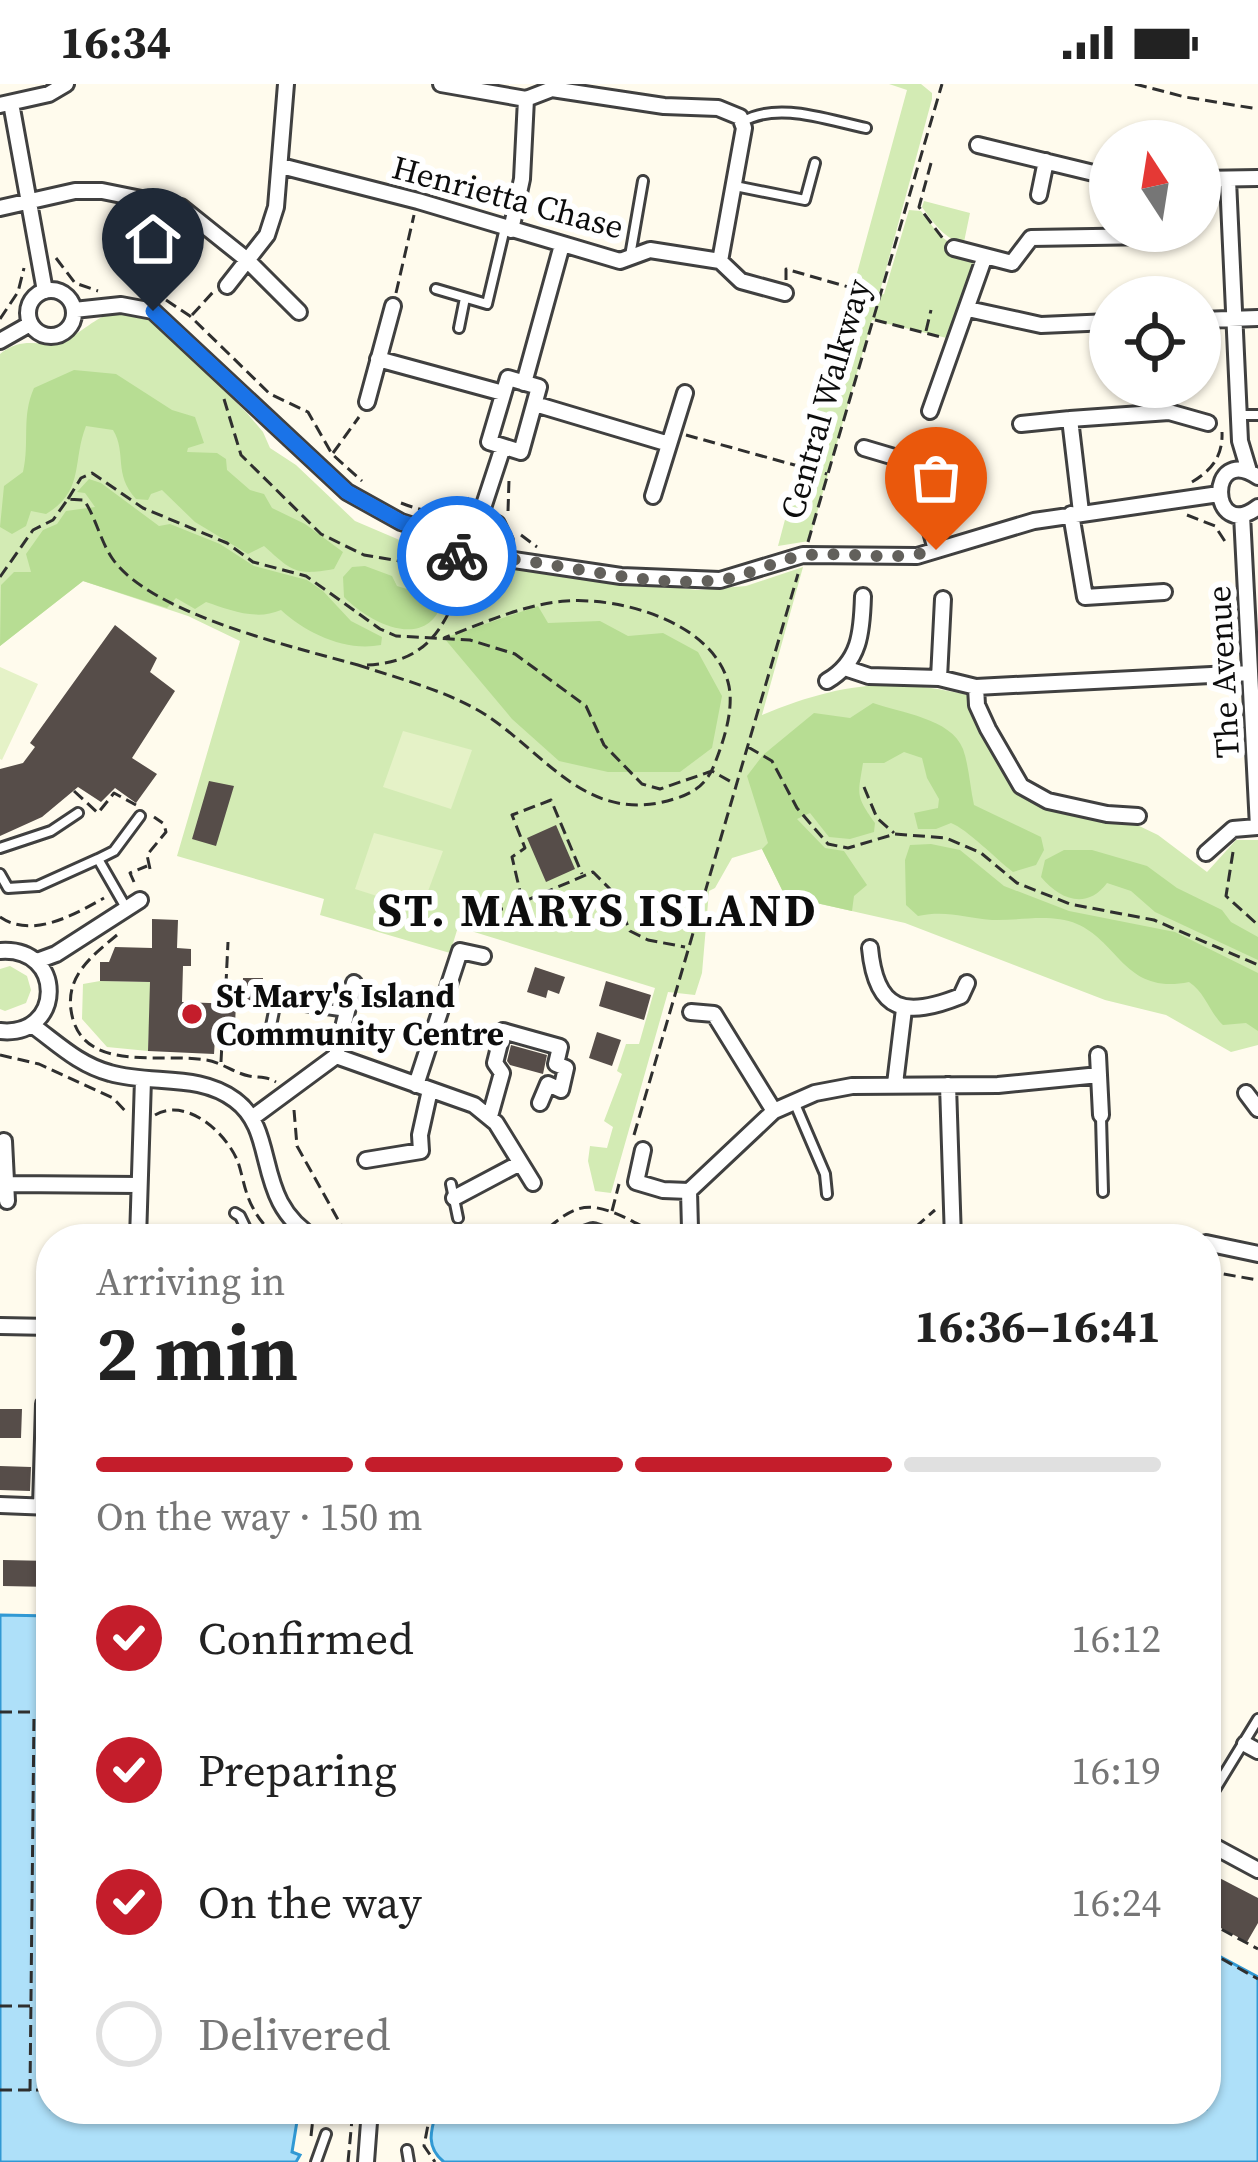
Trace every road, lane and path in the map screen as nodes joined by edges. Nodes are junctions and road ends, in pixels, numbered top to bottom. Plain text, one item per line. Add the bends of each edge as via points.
1 (65, 84) edge
2 (286, 84) edge
3 (441, 84) edge
4 (942, 84) edge
5 (1135, 84) edge
6 (526, 98) junction
7 (5, 104) edge
8 (1258, 109) edge
9 (742, 122) junction
10 (866, 128) dead end
11 (978, 145) dead end
12 (1046, 161) junction
13 (815, 164) dead end
14 (931, 164) dead end
15 (281, 166) junction
16 (1089, 172) edge
17 (1258, 178) edge
18 (1221, 180) edge
19 (1228, 180) junction
20 (644, 181) dead end
21 (734, 186) junction
22 (1039, 194) dead end
23 (30, 201) junction
24 (418, 201) junction
25 (0, 208) edge
26 (508, 229) junction
27 (1089, 237) edge
28 (562, 245) junction
29 (954, 248) joint
30 (23, 254) dead end
31 (55, 256) dead end
32 (986, 256) junction
33 (629, 258) junction
34 (246, 260) junction
35 (719, 261) junction
36 (227, 286) joint
37 (436, 290) dead end
38 (45, 291) junction
39 (104, 292) dead end
40 (785, 293) joint
41 (152, 295) dead end
42 (879, 296) junction
43 (465, 298) junction
44 (393, 306) joint
45 (968, 309) junction
46 (74, 310) junction
47 (932, 310) dead end
48 (299, 312) dead end
49 (190, 316) junction
50 (1258, 318) edge
51 (0, 319) edge
52 (872, 319) junction
53 (1221, 319) edge
54 (1233, 319) junction
55 (30, 323) junction
56 (1089, 323) edge
57 (459, 328) dead end
58 (926, 333) junction
59 (955, 340) junction
60 (0, 341) edge
61 (378, 359) junction
62 (524, 383) junction
63 (233, 384) junction
64 (503, 393) junction
65 (685, 393) dead end
66 (367, 402) joint
67 (535, 404) junction
68 (930, 411) dead end
69 (1258, 415) edge
70 (1070, 419) junction
71 (1208, 423) dead end
72 (1021, 424) dead end
73 (1239, 428) junction
74 (671, 438) junction
75 (503, 447) junction
76 (864, 448) dead end
77 (332, 454) junction
78 (1230, 473) junction
79 (829, 474) junction
80 (1253, 474) edge
81 (493, 476) junction
82 (368, 487) dead end
83 (474, 492) dead end
84 (1219, 494) junction
85 (653, 496) dead end
86 (389, 498) dead end
87 (68, 499) junction
88 (1170, 500) junction
89 (1258, 507) edge
90 (1076, 513) junction
91 (1242, 515) junction
92 (480, 517) junction
93 (512, 521) dead end
94 (520, 533) dead end
95 (453, 538) junction
96 (802, 546) junction
97 (1227, 546) dead end
98 (542, 550) dead end
99 (936, 550) junction
100 (501, 558) junction
101 (466, 574) junction
102 (0, 577) edge
103 (1164, 592) dead end
104 (863, 596) dead end
105 (943, 599) dead end
106 (431, 636) junction
107 (444, 638) junction
108 (358, 665) junction
109 (848, 669) junction
110 (1250, 673) junction
111 (939, 678) junction
112 (827, 681) dead end
113 (976, 687) junction
114 (746, 746) junction
115 (712, 771) junction
116 (735, 784) junction
117 (864, 787) dead end
118 (78, 813) dead end
119 (140, 816) dead end
120 (1138, 816) dead end
121 (1257, 827) edge
122 (1233, 829) junction
123 (896, 834) junction
124 (0, 848) edge
125 (1206, 853) dead end
126 (98, 859) junction
127 (149, 866) dead end
128 (0, 874) edge
129 (583, 876) junction
130 (117, 891) junction
131 (523, 902) junction
132 (133, 903) junction
133 (0, 916) edge
134 (45, 922) junction
135 (1258, 925) edge
136 (464, 929) dead end
137 (122, 930) dead end
138 (51, 939) dead end
139 (228, 942) dead end
140 (687, 948) junction
141 (870, 948) dead end
142 (2, 949) edge
143 (483, 956) dead end
144 (37, 961) junction
145 (1258, 965) edge
146 (70, 966) dead end
147 (77, 973) junction
148 (354, 983) dead end
149 (967, 983) dead end
150 (225, 1004) dead end
151 (904, 1009) junction
152 (347, 1012) junction
153 (692, 1012) dead end
154 (224, 1024) dead end
155 (32, 1025) junction
156 (271, 1026) dead end
157 (564, 1030) dead end
158 (0, 1031) edge
159 (560, 1047) junction
160 (1098, 1054) dead end
161 (336, 1057) junction
162 (221, 1064) junction
163 (1099, 1075) junction
164 (143, 1079) junction
165 (896, 1084) junction
166 (948, 1085) junction
167 (423, 1087) junction
168 (285, 1093) junction
169 (1246, 1093) dead end
170 (794, 1102) junction
171 (540, 1103) dead end
172 (1258, 1109) edge
173 (774, 1111) junction
174 (1101, 1115) joint
175 (490, 1116) junction
176 (252, 1118) junction
177 (4, 1141) dead end
178 (637, 1146) joint
179 (366, 1160) dead end
180 (520, 1163) junction
181 (625, 1166) dead end
182 (532, 1183) dead end
183 (8, 1184) junction
184 (139, 1185) junction
185 (453, 1191) joint
186 (689, 1191) junction
187 (1103, 1192) dead end
188 (826, 1193) dead end
189 (8, 1202) dead end
190 (952, 1209) junction
191 (612, 1211) dead end
192 (235, 1214) dead end
193 (458, 1218) dead end
194 (138, 1224) edge
195 (244, 1224) edge
196 (293, 1224) edge
197 (340, 1224) edge
198 (690, 1224) edge
199 (916, 1224) edge
200 (952, 1224) edge
201 (1221, 1247) edge
202 (1258, 1253) edge
203 (1221, 1274) edge
204 (1258, 1280) edge
205 (0, 1326) edge
206 (36, 1327) edge
207 (0, 1505) edge
208 (36, 1507) edge
209 (0, 1712) edge
210 (36, 1712) edge
211 (34, 1714) dead end
212 (1258, 1719) edge
213 (1251, 1747) edge
214 (1221, 1785) edge
215 (1221, 1850) edge
216 (1258, 1870) edge
217 (1221, 1929) edge
218 (1258, 1949) edge
219 (1221, 1958) edge
220 (1258, 1979) edge
221 (0, 2006) edge
222 (32, 2006) junction
223 (36, 2006) edge
224 (0, 2090) edge
225 (36, 2090) edge
226 (30, 2091) dead end
227 (351, 2124) edge
228 (369, 2124) edge
229 (428, 2124) edge
230 (326, 2134) dead end
231 (407, 2150) dead end
232 (316, 2162) edge
233 (348, 2162) edge
234 (366, 2162) edge
235 (410, 2162) edge
236 (435, 2162) edge

1 - 7 street
2 - 15 street
3 - 6 street
4 - 42 path, Central Walkway
5 - 8 path
6 - 9 street via 552,89 718,108
6 - 26 street via 522,179
7 - 23 street
9 - 10 lane via 777,112
9 - 21 street
11 - 12 street
12 - 16 street
12 - 22 street
13 - 21 lane via 806,200
14 - 29 path via 919,207
15 - 24 street, Henrietta Chase
15 - 34 street via 267,235
17 - 19 street
18 - 19 street
19 - 54 street
20 - 33 lane
21 - 35 street
23 - 25 street
23 - 34 street via 102,191 181,207
23 - 38 street
24 - 26 street, Henrietta Chase
24 - 44 path
26 - 28 street, Henrietta Chase
26 - 43 lane via 487,304
27 - 32 street via 1031,238 1012,263
28 - 33 street, Henrietta Chase
28 - 62 street
29 - 32 street
30 - 51 path via 24,278
31 - 39 path via 75,283
32 - 45 street
33 - 35 street, Henrietta Chase via 650,250
34 - 36 street
34 - 48 street
35 - 40 street, Henrietta Chase via 741,281
36 - 49 path
37 - 43 lane
38 - 46 street via 61,292
38 - 55 street via 30,303
40 - 42 path via 786,269
41 - 49 path
42 - 52 path, Central Walkway
43 - 57 lane
44 - 61 street
45 - 56 street via 1041,325
45 - 59 street
46 - 55 street via 56,336
46 - 63 street via 153,311
47 - 58 path
49 - 77 path via 270,394 308,412
50 - 54 street
52 - 58 path
52 - 79 path, Central Walkway
53 - 54 street
54 - 73 street
55 - 60 street
58 - 59 path
59 - 68 street
61 - 64 street
61 - 66 street
62 - 64 street via 508,378
62 - 67 street via 539,387
63 - 95 street via 347,492 401,522
63 - 101 path via 223,394 241,455 321,534 364,555
64 - 75 street via 489,442
65 - 74 street
66 - 77 path
67 - 74 street
67 - 75 street via 521,452
69 - 73 lane
70 - 71 street via 1169,412
70 - 72 street
70 - 90 street
73 - 78 street
73 - 80 street
73 - 88 path via 1222,429 1220,456 1191,482 1169,485
74 - 79 path
74 - 85 street
75 - 81 street
76 - 99 street via 918,464
77 - 82 path
78 - 80 street
78 - 84 street
79 - 96 path, Central Walkway
81 - 92 street
81 - 93 path via 510,481
83 - 86 path via 454,510 436,513
84 - 88 street
84 - 91 street via 1223,507
87 - 102 path via 33,530
87 - 106 path via 92,473 253,562 306,576 380,629
87 - 108 path via 84,500 114,561 174,605
88 - 90 street
88 - 97 path via 1171,514 1215,526
89 - 91 street
90 - 99 street
90 - 103 street via 1085,597
91 - 110 street, The Avenue
92 - 95 street via 461,524
92 - 100 street via 503,532
94 - 98 path
95 - 101 street
96 - 99 street via 887,559
96 - 100 street via 748,574 690,581
96 - 114 path, Central Walkway
100 - 101 street
101 - 106 path
104 - 109 street via 862,632
105 - 111 street
106 - 107 path
106 - 108 path via 406,659
107 - 115 path via 515,654 586,706 604,746 642,784 660,789
107 - 115 path via 562,601 609,604 677,626 716,659 728,682 730,706
108 - 115 path via 486,715 534,757 606,800 670,801 703,785
109 - 111 street
109 - 112 street
110 - 113 street
110 - 121 street, The Avenue
111 - 113 street
113 - 120 street via 977,705 1021,786 1060,804
114 - 116 path, Central Walkway
114 - 123 path via 772,761 828,844 848,848
115 - 116 path
116 - 140 path, Central Walkway
117 - 123 path via 877,818
118 - 124 lane
119 - 126 lane
121 - 122 street, The Avenue
122 - 125 street
122 - 135 path via 1226,896
123 - 145 path via 968,845 1017,883 1070,904 1168,925
126 - 128 lane via 31,888 8,888
126 - 130 lane
127 - 132 path via 130,873
129 - 131 path
129 - 131 path via 551,800 512,815 525,848 511,864
129 - 140 path via 593,872 613,892 630,931
130 - 132 lane
130 - 134 path
131 - 136 path via 484,909
132 - 144 street
133 - 134 path via 19,926
134 - 138 path
137 - 147 path
139 - 150 path
140 - 178 path, Central Walkway
141 - 151 street via 879,988
142 - 144 street
143 - 167 street via 460,951
144 - 155 street via 50,994
146 - 147 path
147 - 162 path via 73,1018 95,1048
148 - 152 street
149 - 151 street via 961,996
151 - 165 street
152 - 156 lane via 284,1003 275,1006
152 - 161 street
153 - 173 street via 715,1014
154 - 162 path
155 - 158 street
155 - 164 street via 75,1058
157 - 159 street
159 - 171 street via 561,1090 548,1084
159 - 175 street via 503,1030
160 - 163 street
161 - 167 street
161 - 168 street
162 - 168 path via 268,1078
163 - 166 street
163 - 174 street
164 - 176 street via 203,1084
164 - 184 street
165 - 166 street
165 - 170 street
166 - 190 street
167 - 175 street
167 - 179 street via 421,1151
168 - 176 street
168 - 197 path via 297,1146
169 - 172 street
170 - 173 street
170 - 188 lane
173 - 186 street
174 - 187 lane
175 - 180 street
176 - 196 street via 277,1202
177 - 183 street
178 - 186 street via 636,1182
180 - 182 street
180 - 185 street
181 - 191 path
183 - 184 street
183 - 189 street
184 - 194 street
185 - 193 lane
186 - 198 street
190 - 199 path via 932,1210
190 - 200 street
192 - 195 lane
201 - 202 street
203 - 204 path
205 - 206 street
207 - 208 street
209 - 210 path
211 - 222 path
212 - 213 lane
213 - 214 lane
215 - 216 street
217 - 218 path
219 - 220 path
221 - 222 path
222 - 223 path
222 - 226 path
224 - 225 path
227 - 233 path
228 - 234 street
229 - 236 path via 424,2146
230 - 232 lane
231 - 235 lane

